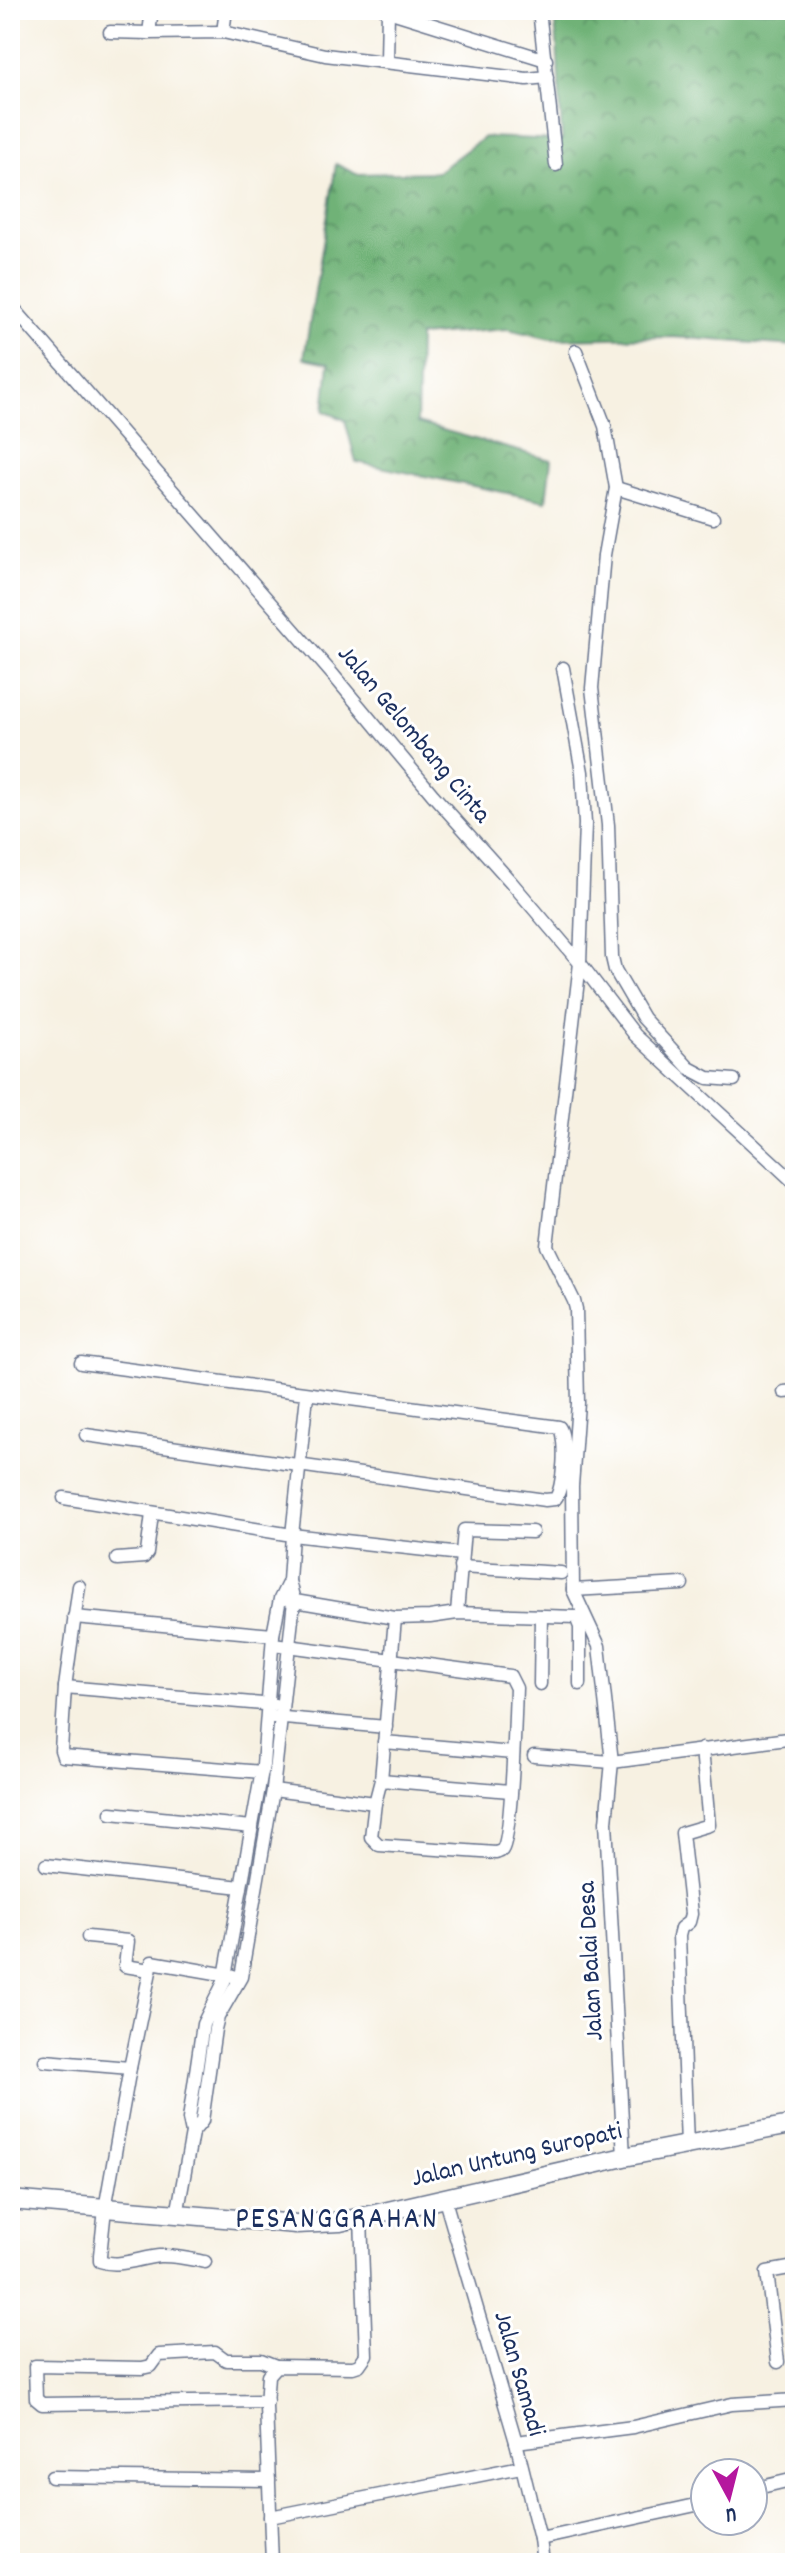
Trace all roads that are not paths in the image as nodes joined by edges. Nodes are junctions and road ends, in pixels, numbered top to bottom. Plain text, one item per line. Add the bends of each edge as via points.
1 (152, 10) edge
2 (226, 10) edge
3 (387, 10) edge
4 (539, 10) edge
5 (110, 32) dead end
6 (223, 32) junction
7 (149, 33) junction
8 (546, 60) junction
9 (387, 61) junction
10 (547, 77) junction
11 (556, 165) dead end
12 (10, 304) edge
13 (576, 351) dead end
14 (616, 488) junction
15 (713, 518) dead end
16 (563, 668) dead end
17 (580, 963) junction
18 (734, 1080) dead end
19 (795, 1183) edge
20 (81, 1363) dead end
21 (307, 1395) junction
22 (86, 1435) dead end
23 (299, 1467) junction
24 (64, 1498) dead end
25 (152, 1514) junction
26 (532, 1532) dead end
27 (292, 1535) junction
28 (117, 1559) dead end
29 (460, 1560) junction
30 (561, 1573) dead end
31 (682, 1584) dead end
32 (79, 1586) dead end
33 (573, 1590) junction
34 (287, 1600) junction
35 (457, 1613) junction
36 (541, 1616) junction
37 (74, 1617) junction
38 (395, 1618) junction
39 (273, 1640) junction
40 (288, 1646) junction
41 (391, 1660) junction
42 (540, 1684) dead end
43 (580, 1684) dead end
44 (65, 1687) junction
45 (268, 1710) junction
46 (282, 1712) junction
47 (386, 1727) junction
48 (795, 1738) edge
49 (384, 1742) junction
50 (702, 1749) junction
51 (513, 1753) junction
52 (534, 1756) dead end
53 (612, 1762) junction
54 (262, 1772) junction
55 (381, 1780) junction
56 (273, 1790) junction
57 (510, 1791) junction
58 (375, 1803) junction
59 (111, 1813) dead end
60 (252, 1830) junction
61 (265, 1836) junction
62 (46, 1865) dead end
63 (241, 1887) junction
64 (88, 1937) dead end
65 (150, 1970) junction
66 (225, 1975) junction
67 (241, 1977) junction
68 (45, 2061) dead end
69 (130, 2068) junction
70 (795, 2124) edge
71 (192, 2133) junction
72 (687, 2145) junction
73 (624, 2157) junction
74 (10, 2200) edge
75 (445, 2200) junction
76 (105, 2209) junction
77 (177, 2215) junction
78 (361, 2218) junction
79 (205, 2262) dead end
80 (795, 2267) edge
81 (778, 2362) dead end
82 (276, 2366) junction
83 (795, 2400) edge
84 (267, 2401) junction
85 (516, 2442) junction
86 (521, 2467) junction
87 (52, 2477) dead end
88 (795, 2479) edge
89 (269, 2480) junction
90 (769, 2485) edge
91 (689, 2506) edge
92 (270, 2517) junction
93 (540, 2539) junction
94 (272, 2563) edge
95 (543, 2563) edge

1 - 7 street
2 - 6 street
3 - 8 street
3 - 9 street
4 - 8 street
5 - 7 street
6 - 7 street
6 - 9 street via 325,55
8 - 10 street
9 - 10 street
10 - 11 street
12 - 17 street, Jalan Gelombang Cinta
13 - 14 street via 605,426
14 - 15 street
14 - 18 street via 592,688 608,825 612,957 643,1018 689,1068 708,1078
16 - 17 street via 582,772 585,824
17 - 19 street, Jalan Gelombang Cinta via 635,1035
17 - 33 street via 547,1246 576,1309
20 - 21 street
21 - 23 street
21 - 23 street via 559,1427 564,1438 561,1491 555,1499 545,1500
22 - 23 street
23 - 27 street
24 - 25 street
25 - 27 street
25 - 28 street via 144,1557
26 - 29 street via 467,1529
27 - 29 street
27 - 34 street
29 - 30 street
29 - 35 street
31 - 33 street
32 - 37 street
33 - 53 street, Jalan Balai Desa via 599,1646
34 - 38 street
34 - 39 street
34 - 40 street
35 - 36 street
35 - 38 street
36 - 42 street
36 - 43 street via 579,1620
37 - 39 street
37 - 44 street
38 - 41 street
39 - 40 street
39 - 45 street
40 - 41 street
40 - 46 street
41 - 47 street
41 - 51 street via 513,1678
44 - 45 street
44 - 54 street via 63,1756
45 - 46 street
45 - 54 street
46 - 47 street
46 - 56 street
47 - 49 street
48 - 50 street
49 - 51 street
49 - 55 street
50 - 53 street
50 - 72 street via 709,1825 682,1833 691,1914 679,1936
51 - 57 street
52 - 53 street
53 - 73 street, Jalan Balai Desa via 606,1822
54 - 60 street
55 - 57 street
55 - 58 street
56 - 58 street
56 - 61 street
57 - 58 street via 504,1845 496,1853 379,1845 371,1837
59 - 60 street
60 - 61 street
60 - 63 street
61 - 67 street
62 - 63 street
63 - 66 street
64 - 65 street via 128,1941 125,1966
65 - 66 street via 152,1962
65 - 69 street
66 - 67 street
66 - 71 street via 203,2024 189,2119
67 - 71 street via 218,2017 202,2121
68 - 69 street
69 - 76 street
70 - 72 main road, Jalan Untung Suropati
71 - 77 street
72 - 73 main road, Jalan Untung Suropati
73 - 75 main road, Jalan Untung Suropati
74 - 76 main road, Jalan Untung Suropati
75 - 78 main road, Jalan Untung Suropati
75 - 85 street, Jalan Samadi
76 - 77 main road, Jalan Untung Suropati
76 - 79 street via 100,2261 117,2264 163,2256
77 - 78 main road, Jalan Untung Suropati via 296,2224
78 - 82 street via 366,2355 353,2367
80 - 81 street via 767,2272
82 - 84 street via 268,2375
82 - 84 street via 261,2360 226,2360 210,2351 159,2355 142,2368 35,2366 36,2399 42,2404
83 - 85 street via 732,2404 633,2427
84 - 89 street
85 - 86 street, Jalan Samadi
86 - 92 street
86 - 93 street, Jalan Samadi
87 - 89 street
88 - 90 street
89 - 92 street
91 - 93 street
92 - 94 street
93 - 95 street, Jalan Samadi

